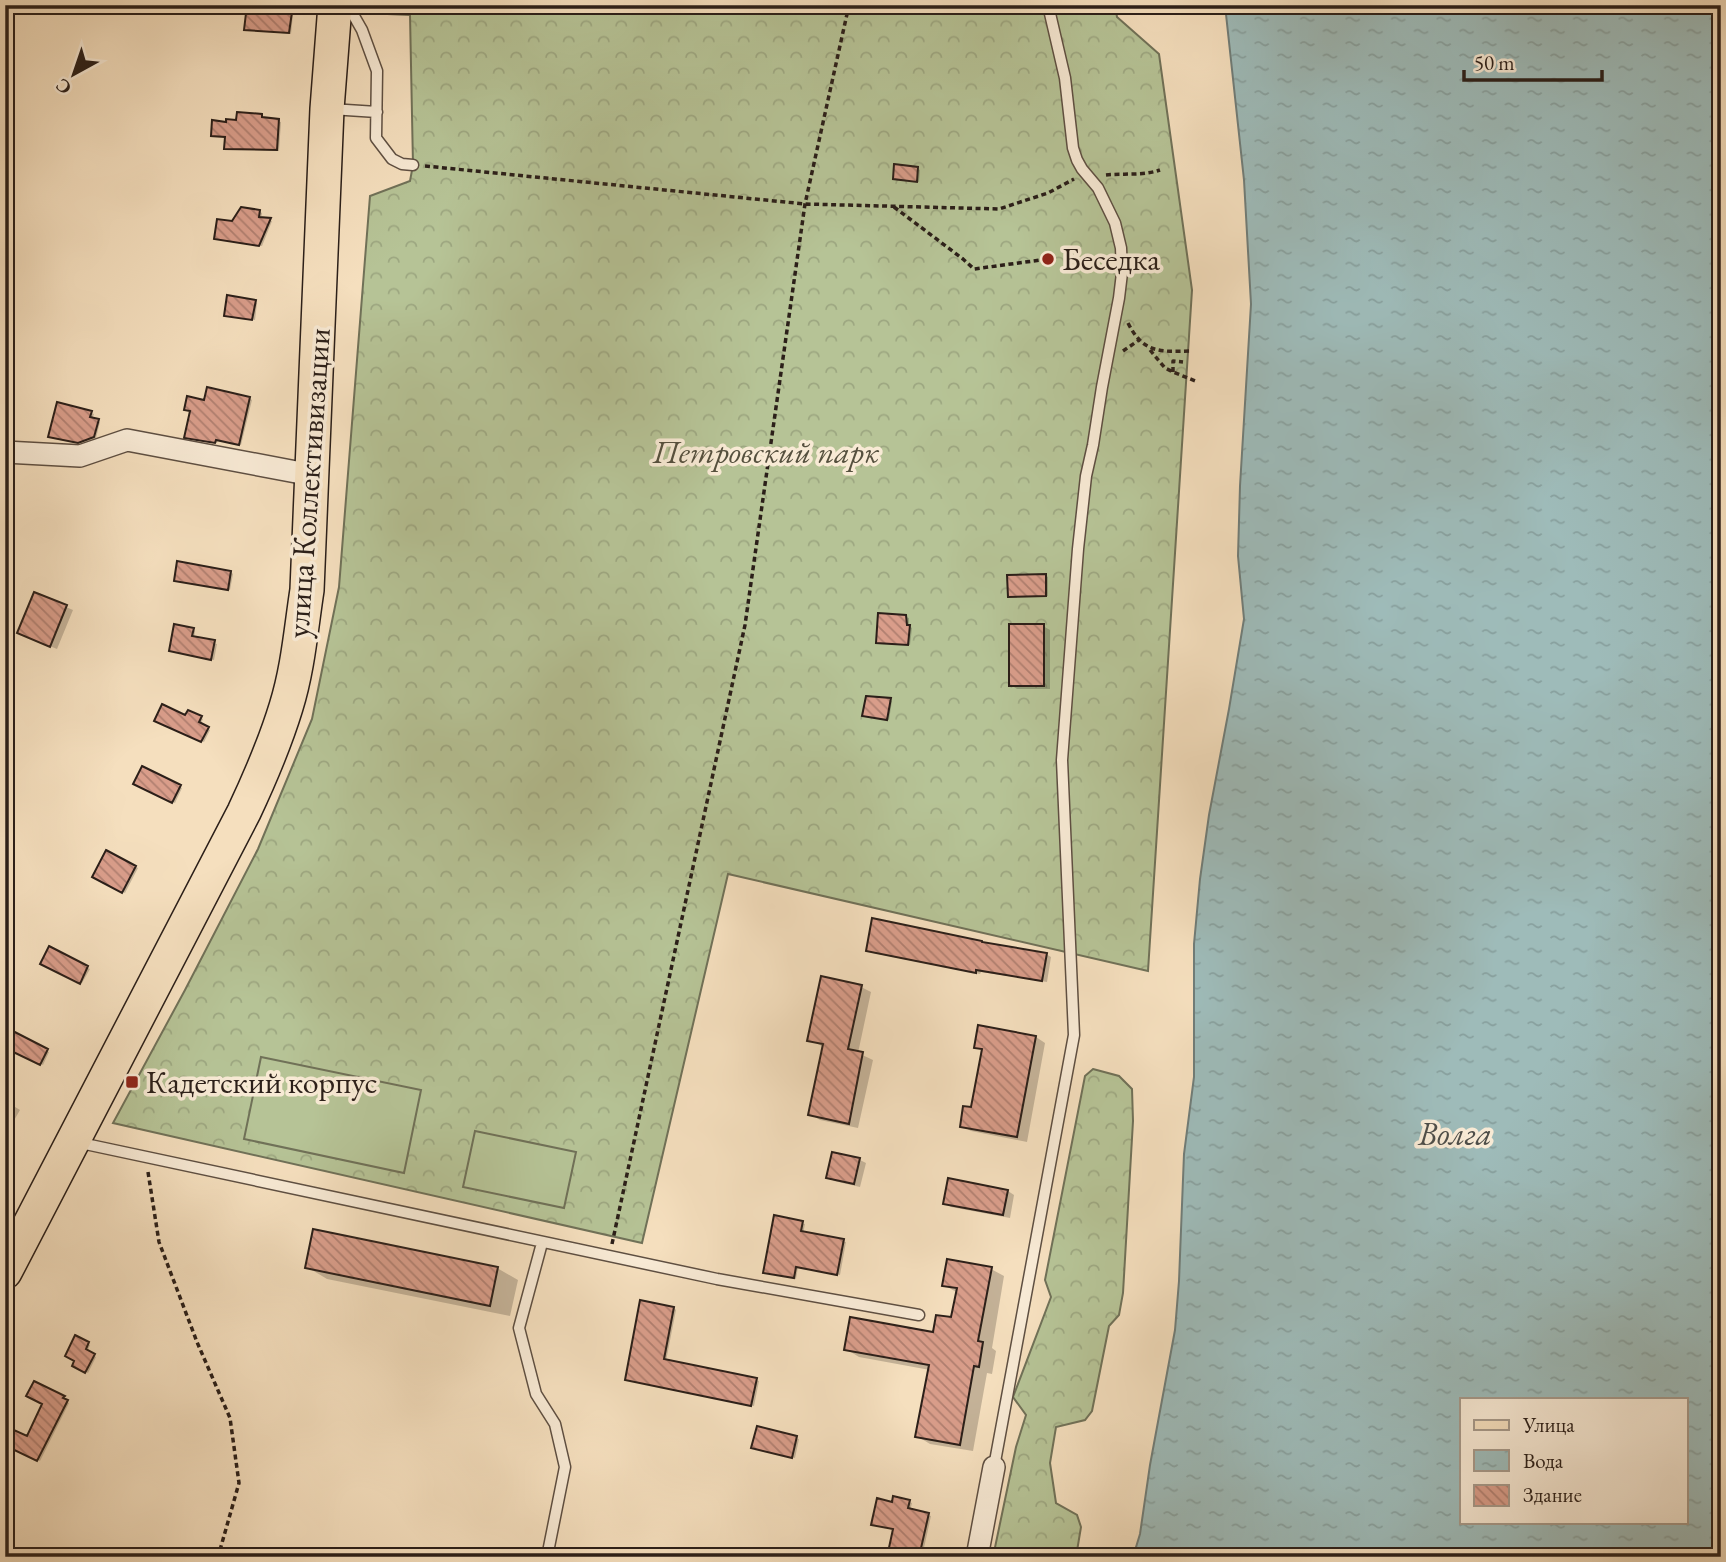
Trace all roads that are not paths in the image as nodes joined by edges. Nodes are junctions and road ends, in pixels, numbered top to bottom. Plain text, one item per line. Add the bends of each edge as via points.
1 (335, 5) edge
2 (345, 5) edge
3 (1048, 5) edge
4 (327, 109) junction
5 (377, 112) junction
6 (412, 165) road end
7 (5, 452) edge
8 (312, 475) junction
9 (73, 1142) junction
10 (542, 1242) junction
11 (5, 1272) edge
12 (919, 1315) dead end
13 (994, 1466) joint
14 (547, 1557) edge
15 (977, 1557) edge

1 - 4 main road, улица Коллективизации
2 - 5 lane via 362,30 377,71
3 - 13 lane via 1063,69 1073,148 1115,223 1122,273 1086,476 1062,760 1074,1035
4 - 5 lane
4 - 8 main road, улица Коллективизации
5 - 6 lane via 376,138 392,159
7 - 8 street via 80,456 127,440
8 - 9 main road, улица Коллективизации via 307,590 299,649 268,761
9 - 10 lane
9 - 11 main road, улица Коллективизации
10 - 12 lane
10 - 14 lane via 519,1328 536,1394 555,1424 565,1467
13 - 15 street

